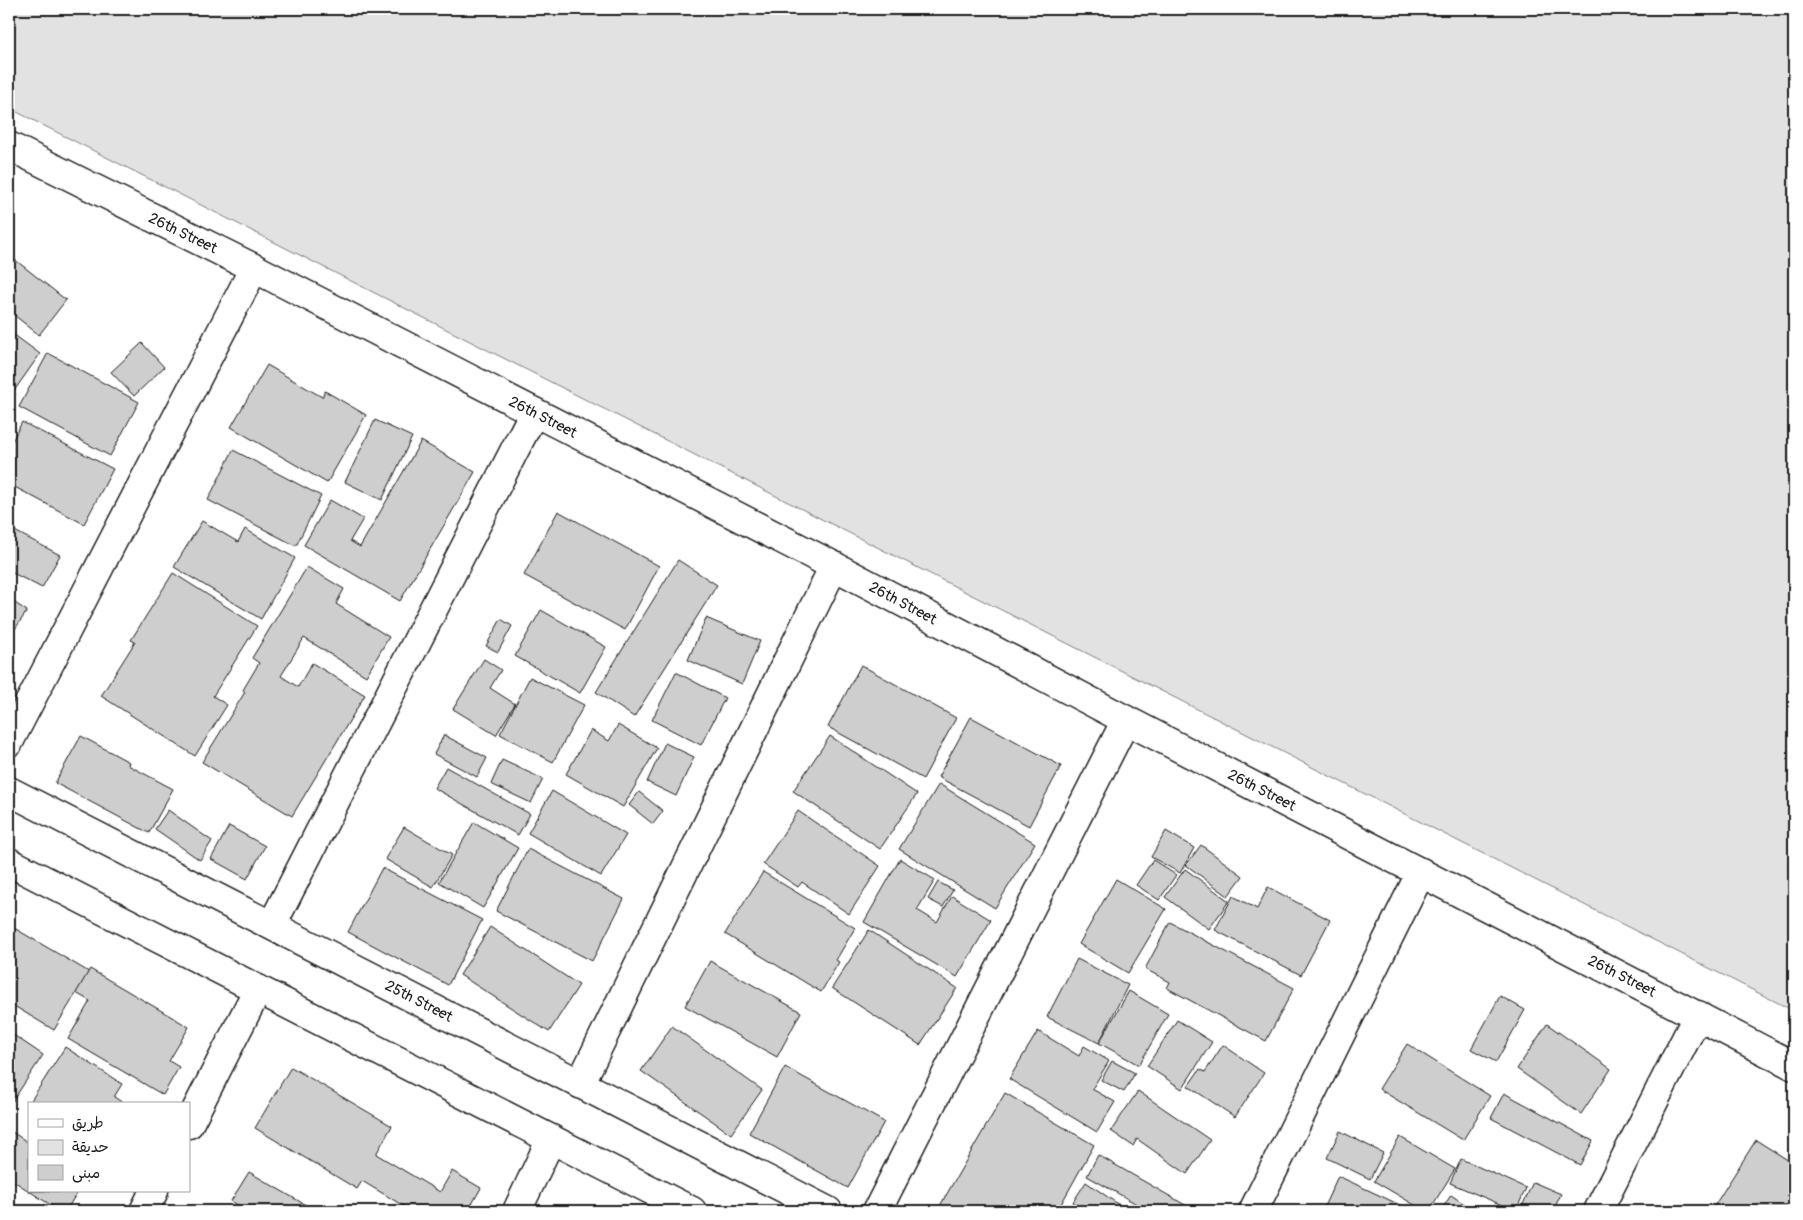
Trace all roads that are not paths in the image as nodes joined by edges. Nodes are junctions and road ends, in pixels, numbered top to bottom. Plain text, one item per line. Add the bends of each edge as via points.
1 (9, 146) edge
2 (254, 268) junction
3 (534, 412) junction
4 (834, 566) junction
5 (1126, 720) junction
6 (9, 742) edge
7 (9, 790) edge
8 (9, 862) edge
9 (1421, 872) junction
10 (272, 925) junction
11 (258, 989) junction
12 (1698, 1015) junction
13 (1794, 1066) edge
14 (580, 1084) junction
15 (190, 1122) edge
16 (551, 1139) junction
17 (154, 1192) edge
18 (144, 1211) edge
19 (517, 1211) edge
20 (692, 1211) edge
21 (828, 1211) edge
22 (877, 1211) edge
23 (1253, 1211) edge
24 (1598, 1211) edge

1 - 2 street, 26th Street
2 - 3 street, 26th Street
2 - 6 street
3 - 4 street, 26th Street
3 - 10 street
4 - 5 street, 26th Street
4 - 14 street
5 - 9 street, 26th Street
5 - 22 street
7 - 10 street, 25th Street
8 - 11 street
9 - 12 street, 26th Street
9 - 23 street
10 - 14 street, 25th Street
11 - 15 street
11 - 16 street
12 - 13 street, 26th Street
12 - 24 street
14 - 21 street, 25th Street
16 - 19 street
16 - 20 street
17 - 18 street

